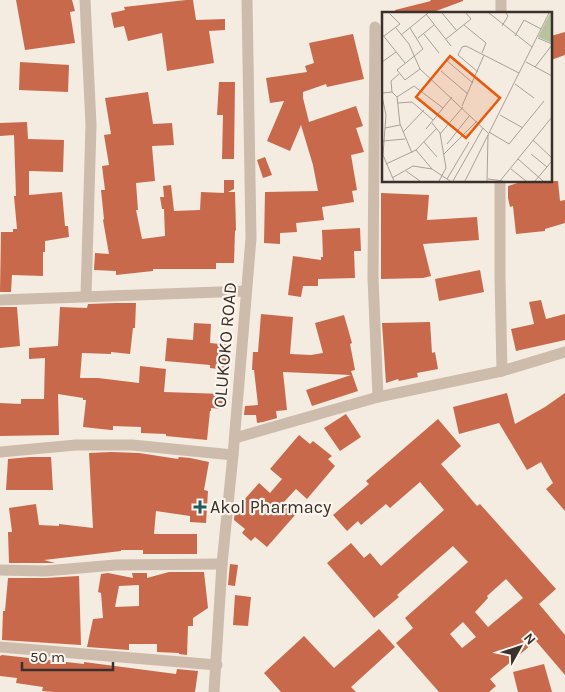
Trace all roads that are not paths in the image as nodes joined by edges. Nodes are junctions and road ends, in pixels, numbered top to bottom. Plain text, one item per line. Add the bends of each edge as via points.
1 (86, 0) edge
2 (247, 0) edge
3 (375, 26) dead end
4 (500, 182) edge
5 (246, 291) junction
6 (86, 296) junction
7 (0, 300) edge
8 (565, 352) edge
9 (502, 371) junction
10 (378, 397) junction
11 (235, 438) junction
12 (0, 452) edge
13 (233, 455) junction
14 (222, 564) junction
15 (0, 570) edge
16 (0, 647) edge
17 (217, 665) junction
18 (214, 692) edge

1 - 6 street via 91,125
2 - 5 street, OLUKOKO ROAD via 251,238
3 - 10 street via 373,278
4 - 9 street
5 - 6 street
5 - 11 street, OLUKOKO ROAD
6 - 7 street
8 - 9 street
9 - 10 street
10 - 11 street
11 - 13 street, OLUKOKO ROAD
12 - 13 street via 132,444
13 - 14 street, OLUKOKO ROAD
14 - 15 street
14 - 17 street, OLUKOKO ROAD
16 - 17 street
17 - 18 street, OLUKOKO ROAD

